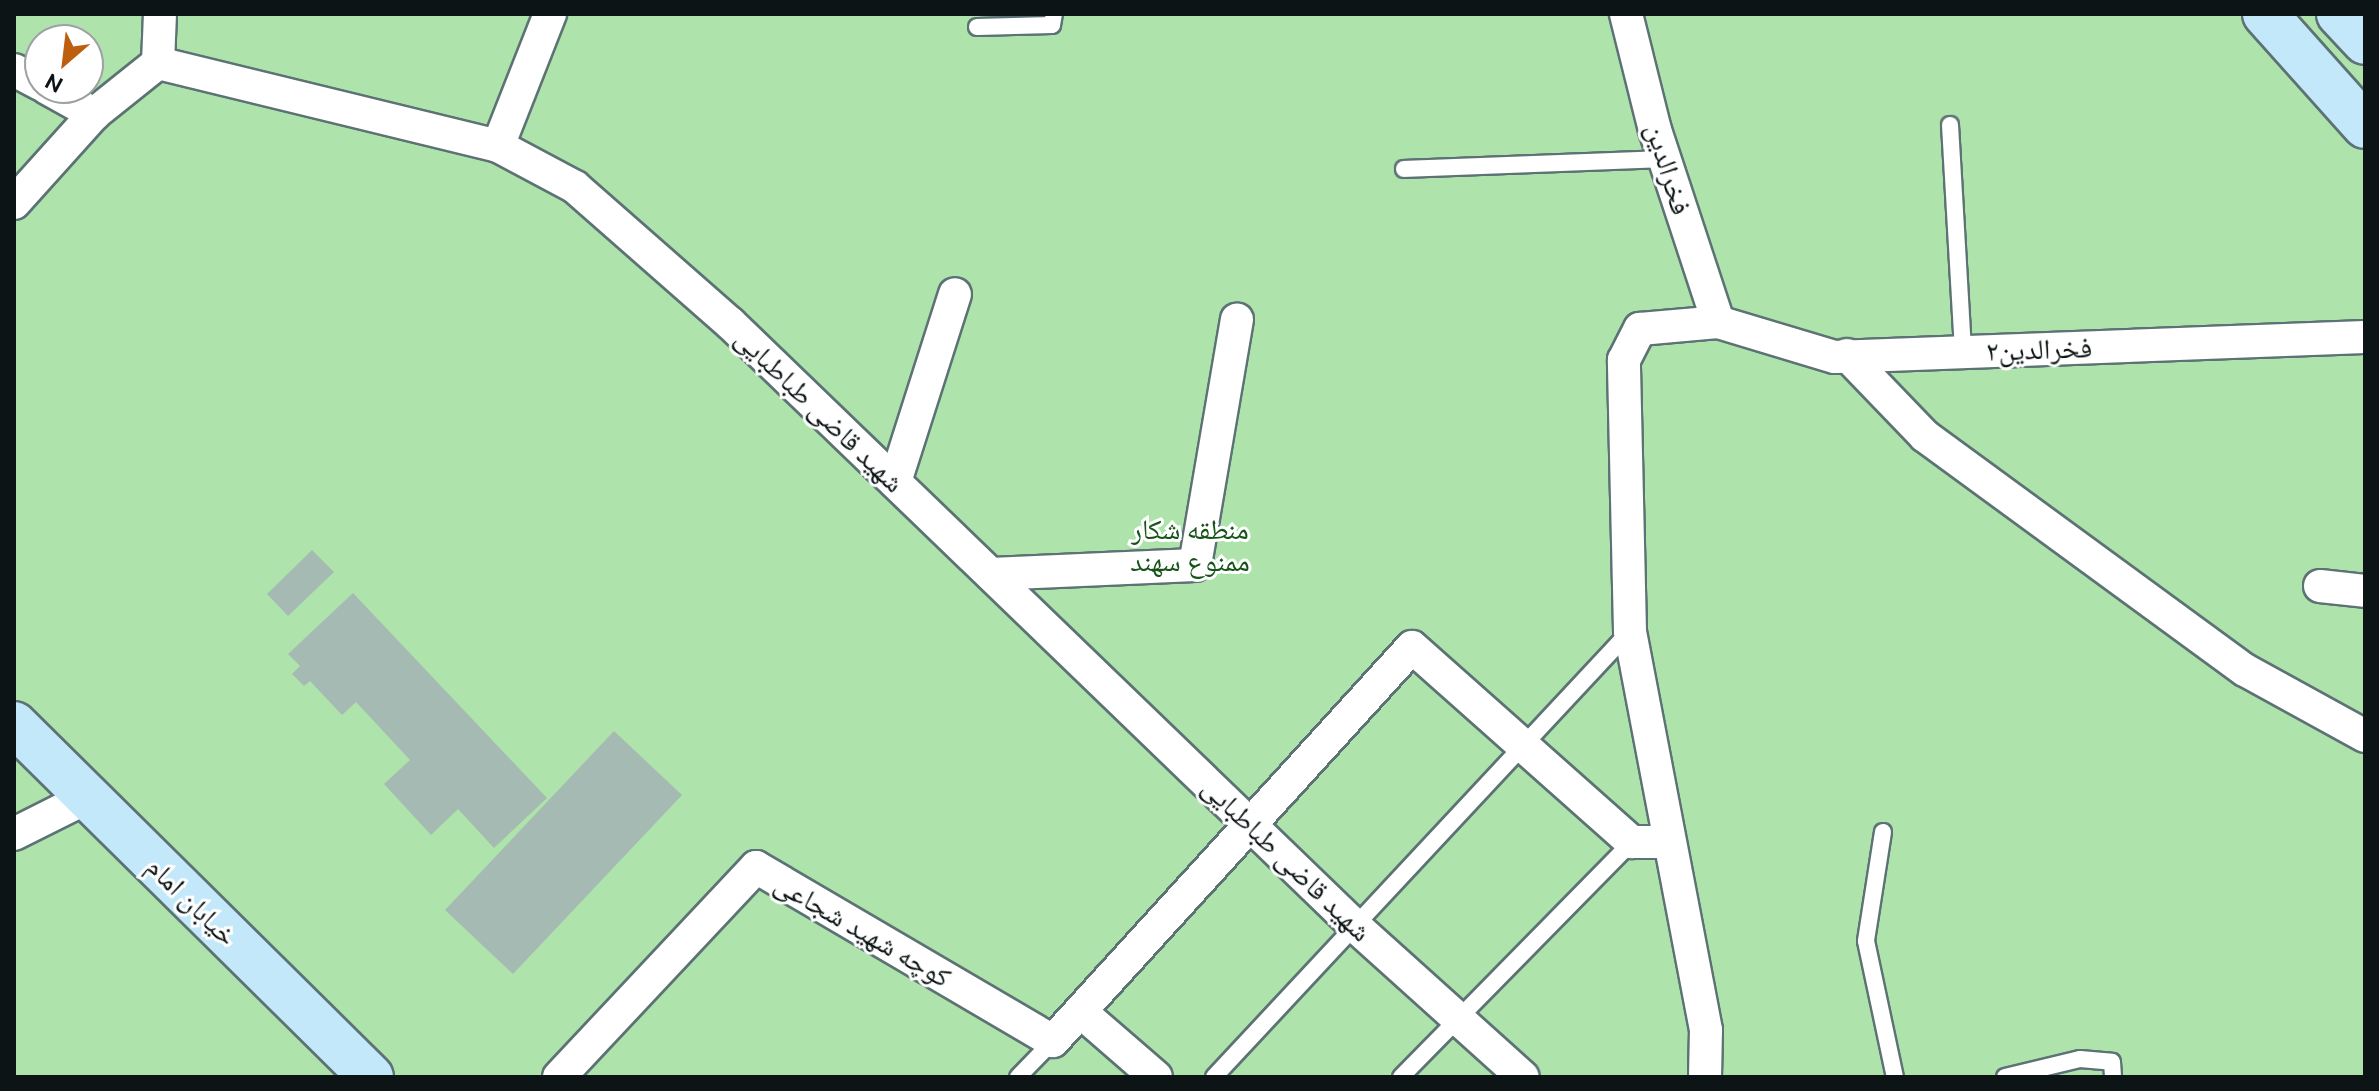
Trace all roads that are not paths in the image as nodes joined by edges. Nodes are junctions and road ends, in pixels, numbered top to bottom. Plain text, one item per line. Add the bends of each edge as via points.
1 (160, 14) edge
2 (550, 14) edge
3 (1054, 14) edge
4 (1626, 14) edge
5 (2265, 14) edge
6 (2339, 14) edge
7 (977, 27) dead end
8 (2365, 42) edge
9 (158, 63) junction
10 (76, 104) edge
11 (94, 114) junction
12 (1950, 125) dead end
13 (2365, 126) edge
14 (498, 146) junction
15 (1664, 159) junction
16 (1404, 169) dead end
17 (14, 203) edge
18 (955, 294) dead end
19 (1237, 320) dead end
20 (1718, 322) junction
21 (2365, 337) edge
22 (1963, 351) junction
23 (1847, 355) junction
24 (895, 482) junction
25 (991, 574) junction
26 (2320, 586) dead end
27 (2365, 591) edge
28 (1630, 631) junction
29 (14, 724) edge
30 (2365, 736) edge
31 (1521, 744) junction
32 (86, 798) junction
33 (1252, 825) junction
34 (1883, 832) dead end
35 (14, 834) edge
36 (1632, 842) junction
37 (1666, 842) junction
38 (1354, 925) junction
39 (1081, 1012) junction
40 (1454, 1018) junction
41 (1053, 1041) junction
42 (369, 1076) edge
43 (559, 1077) edge
44 (1018, 1077) edge
45 (1156, 1077) edge
46 (1214, 1077) edge
47 (1401, 1077) edge
48 (1523, 1077) edge
49 (1705, 1077) edge
50 (1895, 1077) edge
51 (2005, 1077) edge
52 (2113, 1077) edge

1 - 9 street
2 - 14 street
3 - 7 lane via 1052,25
4 - 15 street, فخرالدین
5 - 13 main road
6 - 8 main road
9 - 11 street
9 - 14 street, شهید قاضی طباطبایی
10 - 11 street
11 - 17 street
12 - 22 lane
14 - 24 street, شهید قاضی طباطبایی via 575,187
15 - 16 lane
15 - 20 street, فخرالدین
18 - 24 street
19 - 25 street via 1195,565
20 - 23 street, فخرالدین۲ via 1766,341
20 - 28 street via 1640,329 1624,360
21 - 22 street, فخرالدین۲
22 - 23 street, فخرالدین۲
23 - 30 street via 1925,436 2245,670
24 - 25 street, شهید قاضی طباطبایی
25 - 33 street, شهید قاضی طباطبایی
26 - 27 street
28 - 31 lane
28 - 37 street
29 - 32 main road, خیابان امام
31 - 33 street via 1412,647
31 - 36 street
31 - 38 lane
32 - 35 street
32 - 42 main road, خیابان امام
33 - 38 street, شهید قاضی طباطبایی
33 - 39 street
34 - 50 lane via 1866,941
36 - 37 street
36 - 40 lane
37 - 49 street via 1706,1030
38 - 40 street, شهید قاضی طباطبایی
38 - 46 lane
39 - 41 street
39 - 45 street
40 - 47 lane
40 - 48 street, شهید قاضی طباطبایی
41 - 43 street, کوچه شهید شجاعی via 756,867
41 - 44 lane
51 - 52 lane via 2080,1059 2112,1062

